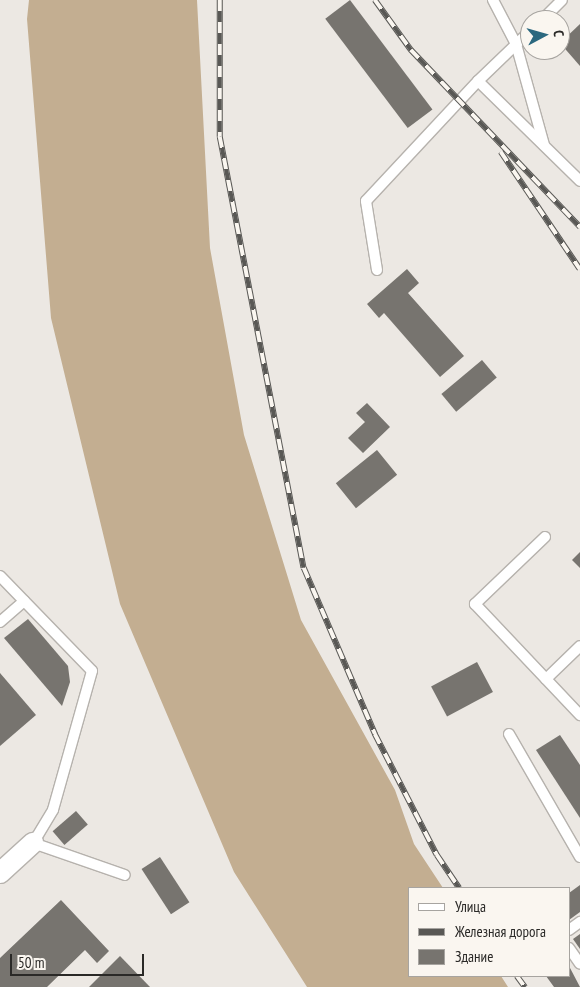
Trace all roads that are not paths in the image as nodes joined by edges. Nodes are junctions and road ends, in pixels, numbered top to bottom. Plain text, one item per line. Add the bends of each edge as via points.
1 (493, 0) edge
2 (562, 0) edge
3 (552, 10) edge
4 (520, 40) edge
5 (516, 44) junction
6 (478, 81) junction
7 (544, 146) junction
8 (580, 181) edge
9 (377, 270) dead end
10 (545, 537) dead end
11 (0, 576) edge
12 (24, 601) junction
13 (0, 622) edge
14 (580, 646) edge
15 (546, 679) junction
16 (580, 715) edge
17 (509, 734) dead end
18 (33, 843) junction
19 (580, 857) edge
20 (0, 873) edge
21 (125, 875) dead end
22 (570, 949) edge
23 (580, 964) edge

1 - 5 lane
2 - 3 lane
4 - 5 lane
5 - 6 lane
5 - 7 lane
6 - 7 lane
6 - 9 lane via 366,201
7 - 8 lane
10 - 15 lane via 475,604
11 - 12 lane
12 - 13 lane
12 - 18 lane via 92,671 53,810
14 - 15 lane
15 - 16 lane
17 - 19 lane
18 - 20 street
18 - 21 lane
22 - 23 lane

